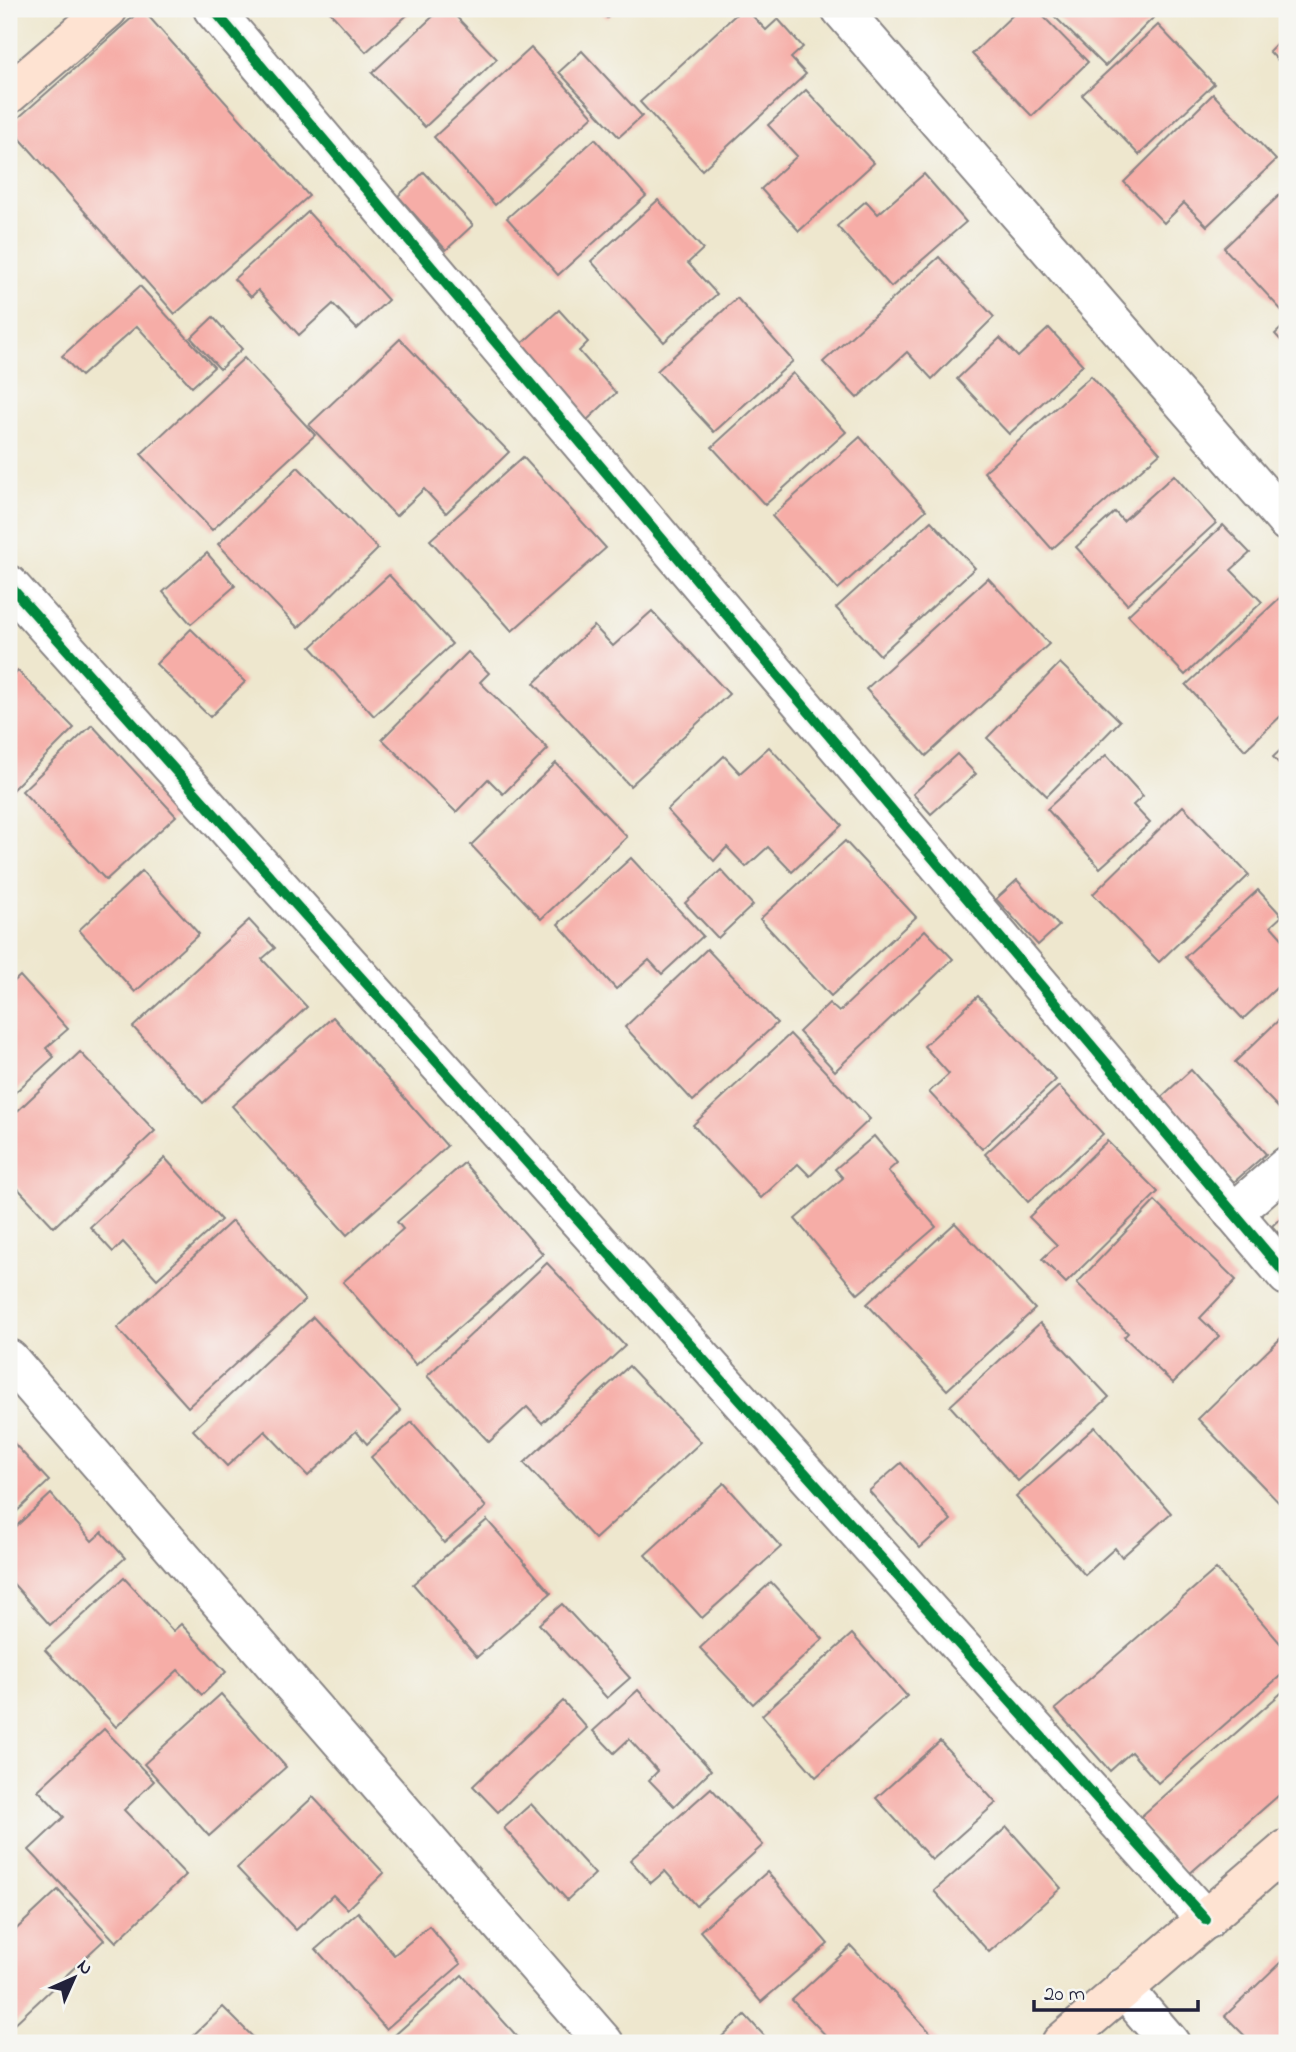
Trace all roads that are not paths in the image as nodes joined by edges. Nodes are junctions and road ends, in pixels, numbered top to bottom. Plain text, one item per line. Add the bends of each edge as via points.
1 (108, 9) edge
2 (213, 9) edge
3 (842, 9) edge
4 (9, 94) edge
5 (1287, 522) edge
6 (9, 585) edge
7 (1287, 1166) edge
8 (1233, 1213) junction
9 (1287, 1276) edge
10 (9, 1359) edge
11 (1287, 1849) edge
12 (1206, 1920) junction
13 (1123, 1988) junction
14 (604, 2043) edge
15 (1061, 2043) edge
16 (1170, 2043) edge

1 - 4 main road
2 - 8 street
3 - 5 street
6 - 12 street
7 - 8 street
8 - 9 street
10 - 14 street
11 - 12 main road
12 - 13 main road
13 - 15 main road
13 - 16 street

